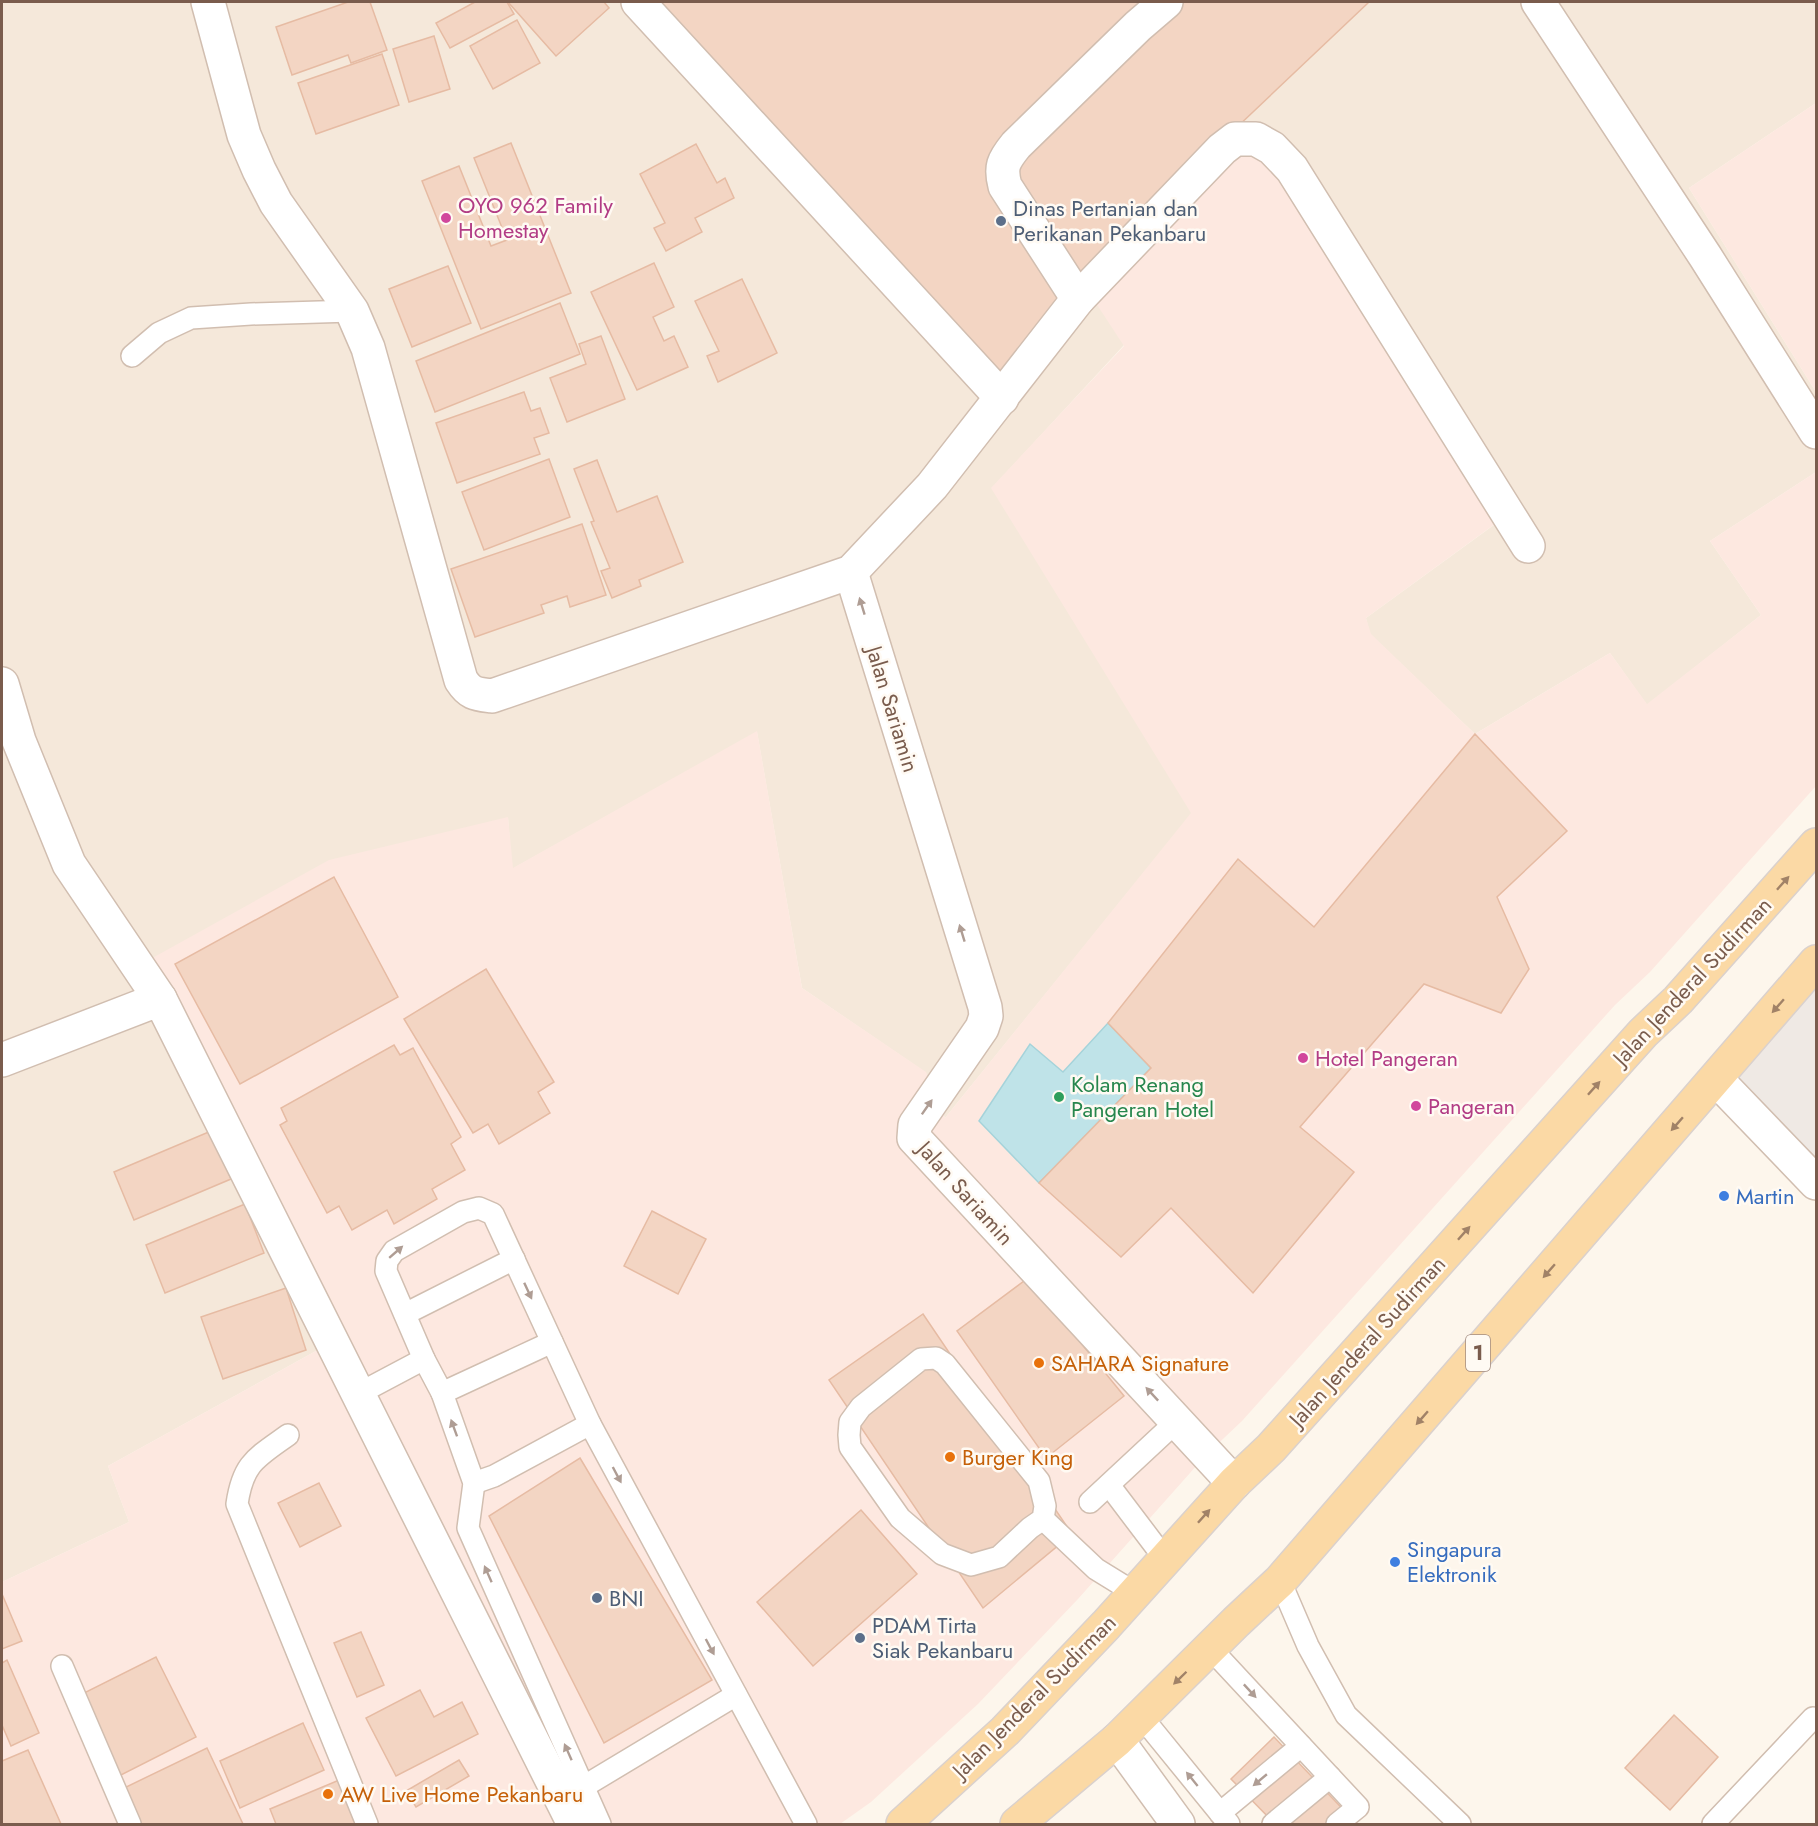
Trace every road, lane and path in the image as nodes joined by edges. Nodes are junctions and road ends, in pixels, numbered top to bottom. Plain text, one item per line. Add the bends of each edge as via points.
1 (208, 2) edge
2 (638, 2) edge
3 (1166, 2) edge
4 (1538, 2) edge
5 (1078, 299) junction
6 (352, 311) junction
7 (132, 356) dead end
8 (1002, 398) junction
9 (1816, 432) edge
10 (1528, 546) dead end
11 (851, 572) junction
12 (2, 684) edge
13 (1816, 845) edge
14 (1816, 962) edge
15 (160, 999) junction
16 (2, 1060) edge
17 (1716, 1079) junction
18 (1816, 1183) edge
19 (514, 1259) junction
20 (405, 1314) junction
21 (552, 1342) junction
22 (424, 1359) junction
23 (358, 1394) junction
24 (442, 1394) junction
25 (1177, 1421) junction
26 (590, 1424) junction
27 (288, 1435) dead end
28 (1234, 1483) junction
29 (474, 1484) junction
30 (1108, 1485) junction
31 (1090, 1502) dead end
32 (1043, 1519) junction
33 (1165, 1559) junction
34 (1280, 1581) junction
35 (1135, 1593) junction
36 (1210, 1648) junction
37 (62, 1666) dead end
38 (736, 1695) junction
39 (1141, 1716) junction
40 (1813, 1718) dead end
41 (1117, 1740) junction
42 (1301, 1746) junction
43 (1330, 1777) junction
44 (583, 1787) junction
45 (1224, 1819) edge
46 (130, 1824) edge
47 (367, 1824) edge
48 (574, 1824) edge
49 (600, 1824) edge
50 (806, 1824) edge
51 (903, 1824) edge
52 (1017, 1824) edge
53 (1178, 1824) edge
54 (1273, 1824) edge
55 (1337, 1824) edge
56 (1460, 1824) edge
57 (1713, 1824) edge

1 - 6 street via 244,135 259,170 276,203
2 - 8 street
3 - 5 street via 1005,158 1005,186
4 - 9 street
5 - 8 street
5 - 10 street via 1222,149 1235,139 1257,139 1272,148 1292,170
6 - 7 lane via 191,318 159,333
6 - 11 street via 368,348 467,690 492,696
8 - 11 street via 932,486
25 -> 11 street, Jalan Sariamin via 914,1138 915,1125 982,1028 985,1007
12 - 15 street via 19,741 69,864
28 -> 13 main road, Jalan Jenderal Sudirman via 1270,1448
14 -> 17 main road
15 - 16 street
15 - 23 street
17 - 18 street
17 -> 34 main road, 1
19 - 20 lane
20 -> 19 lane via 386,1271 387,1261 394,1251 463,1212 479,1208 493,1214
19 -> 21 lane
20 - 22 lane
21 - 24 lane
21 - 26 lane
22 - 23 lane
22 - 24 lane
23 - 48 street
29 -> 24 lane
25 - 28 street, Jalan Sariamin
25 - 30 lane
26 - 29 lane
26 -> 38 lane
27 - 47 lane via 247,1469 237,1504
33 -> 28 main road, Jalan Jenderal Sudirman
44 -> 29 lane via 468,1528
30 - 31 lane
30 - 33 lane
32 - 32 lane via 999,1557 971,1565 942,1554 900,1518 856,1456 850,1447 850,1422 861,1407 921,1359 936,1358 945,1364 1039,1481 1045,1506
32 - 35 lane via 1096,1569
33 - 35 main road, Jalan Jenderal Sudirman
34 - 36 main road, 1
34 - 56 lane via 1308,1646 1346,1715
35 - 51 main road, Jalan Jenderal Sudirman via 1005,1731
36 -> 39 main road
36 -> 42 lane
37 - 46 lane
38 - 44 lane
38 - 50 lane
39 - 41 main road
45 -> 39 lane
40 - 57 lane
41 - 52 main road
41 - 53 street
42 - 43 lane
42 -> 45 lane
43 - 54 lane
43 - 55 lane via 1358,1807
44 - 49 lane

